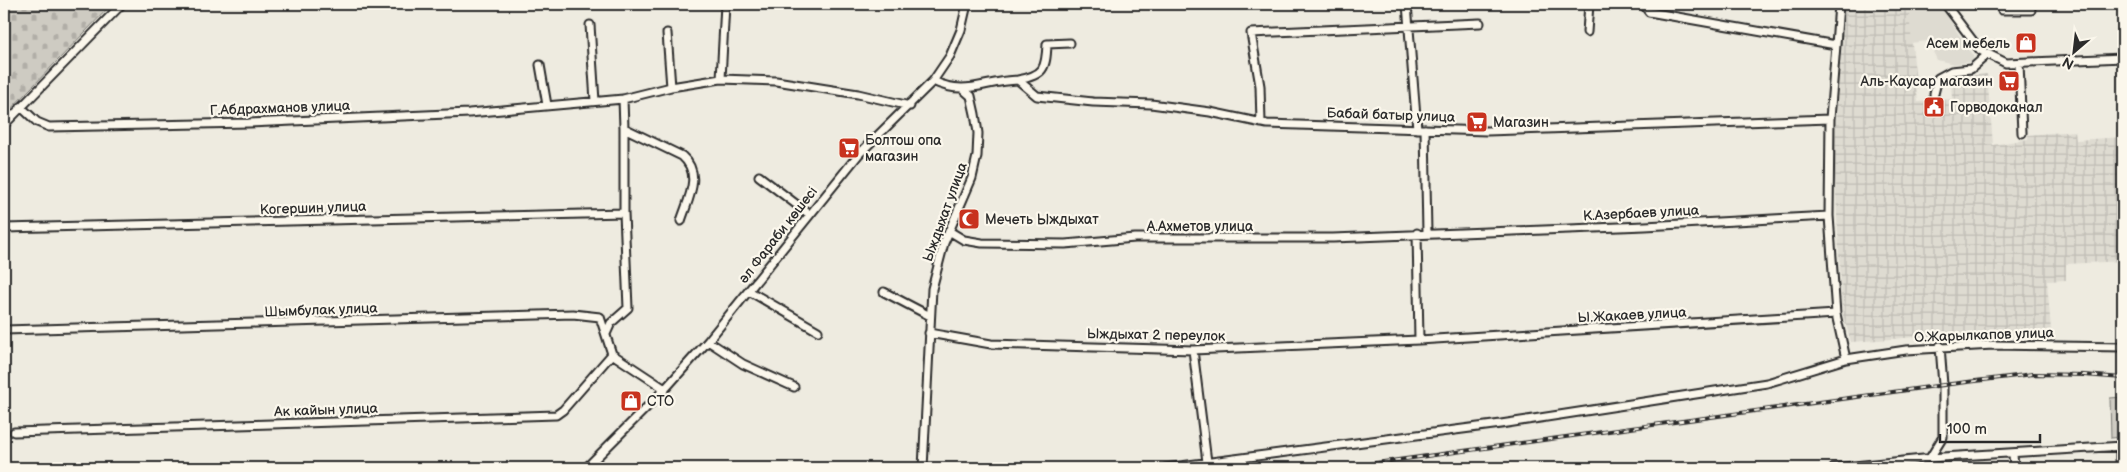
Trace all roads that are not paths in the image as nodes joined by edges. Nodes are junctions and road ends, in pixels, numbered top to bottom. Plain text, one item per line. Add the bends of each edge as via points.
1 (122, 4) edge
2 (725, 4) edge
3 (967, 4) edge
4 (1407, 4) edge
5 (1589, 4) edge
6 (1643, 4) edge
7 (1839, 4) edge
8 (1946, 4) edge
9 (2001, 4) edge
10 (2031, 10) dead end
11 (1480, 23) dead end
12 (590, 25) dead end
13 (1408, 26) junction
14 (1587, 32) dead end
15 (667, 33) dead end
16 (1070, 43) dead end
17 (1836, 45) junction
18 (1988, 54) junction
19 (2123, 58) edge
20 (2019, 63) junction
21 (540, 65) dead end
22 (721, 79) junction
23 (1018, 80) junction
24 (933, 81) junction
25 (671, 87) junction
26 (963, 90) junction
27 (1934, 94) dead end
28 (622, 99) junction
29 (595, 101) junction
30 (547, 104) junction
31 (910, 106) junction
32 (21, 107) junction
33 (1830, 119) junction
34 (1261, 123) junction
35 (4, 125) edge
36 (624, 128) junction
37 (1416, 129) junction
38 (1425, 129) junction
39 (2022, 133) dead end
40 (759, 176) dead end
41 (624, 213) junction
42 (809, 214) junction
43 (1829, 216) junction
44 (681, 221) dead end
45 (4, 228) edge
46 (949, 231) junction
47 (1454, 231) joint
48 (1417, 233) junction
49 (1427, 233) junction
50 (749, 291) junction
51 (884, 292) dead end
52 (1836, 314) junction
53 (930, 316) junction
54 (4, 330) edge
55 (818, 331) dead end
56 (929, 333) junction
57 (606, 334) junction
58 (1419, 340) junction
59 (1383, 341) joint
60 (708, 342) junction
61 (1940, 346) junction
62 (2123, 347) edge
63 (1193, 350) junction
64 (612, 354) junction
65 (1846, 359) junction
66 (794, 387) dead end
67 (665, 389) junction
68 (14, 432) dead end
69 (2122, 446) edge
70 (2013, 454) junction
71 (1930, 458) junction
72 (1914, 460) junction
73 (1207, 462) junction
74 (586, 468) edge
75 (922, 468) edge
76 (1165, 468) edge
77 (1834, 468) edge
78 (1914, 468) edge
79 (2014, 468) edge
80 (2120, 468) edge

1 - 32 street
2 - 22 street
3 - 24 street, әл Фараби көшесі via 950,56
4 - 13 street
5 - 14 street
6 - 17 street via 1649,12
7 - 17 street
8 - 18 street via 1980,50
9 - 10 street via 2002,10
11 - 13 street
12 - 29 street
13 - 34 street via 1251,32 1260,86
13 - 37 street
15 - 25 street
16 - 23 street via 1047,44 1043,68 1035,77
17 - 33 street
18 - 20 street via 2006,63
18 - 27 street via 1971,69 1951,71 1938,78
19 - 20 street
20 - 39 street
21 - 30 street
22 - 25 street, Г.Абдрахманов улица
22 - 31 street, Г.Абдрахманов улица via 776,81
23 - 26 street via 998,80
23 - 34 street, Бабай батыр улица via 1037,96 1151,104
24 - 26 street
24 - 31 street, әл Фараби көшесі
25 - 28 street, Г.Абдрахманов улица
26 - 46 street, Ыждыхат улица via 971,96 975,114 977,156 972,178
28 - 29 street, Г.Абдрахманов улица
28 - 36 street
29 - 30 street, Г.Абдрахманов улица
30 - 32 street, Г.Абдрахманов улица via 469,113 249,123 50,127 37,122
31 - 42 street, әл Фараби көшесі via 860,154
32 - 35 street
33 - 38 street, Бабай батыр улица via 1487,131
33 - 43 street
34 - 37 street, Бабай батыр улица
36 - 41 street
36 - 44 street via 690,163 694,174
37 - 38 street, Бабай батыр улица
38 - 49 street
40 - 42 street
41 - 45 street, Когершин улица
41 - 57 street via 628,308 611,323
42 - 50 street, әл Фараби көшесі
43 - 47 street, К.Азербаев улица via 1545,230
43 - 52 street
46 - 48 street, А.Ахметов улица via 964,240 1015,244 1135,238 1333,238
46 - 53 street, Ыждыхат улица via 932,288
47 - 49 street, А.Ахметов улица
48 - 49 street, А.Ахметов улица
48 - 58 street
50 - 55 street
50 - 60 street, әл Фараби көшесі
51 - 53 street
52 - 58 street, Ы.Жакаев улица
52 - 65 street
53 - 56 street, Ыждыхат улица
54 - 57 street, Шымбулак улица via 573,314 600,317
56 - 63 street, Ыждыхат 2 переулок via 991,344
56 - 75 street, Ыждыхат улица
57 - 64 street, Шымбулак улица
58 - 59 street, Ы.Жакаев улица
59 - 63 street, Ыждыхат 2 переулок
60 - 66 street via 742,364
60 - 67 street, әл Фараби көшесі
61 - 62 street, О.Жарылкапов улица
61 - 65 street, О.Жарылкапов улица
61 - 71 street via 1943,437
63 - 73 street
64 - 67 street
64 - 68 street, Ак кайын улица via 556,415
65 - 73 street, О.Жарылкапов улица via 1767,384 1501,424
67 - 74 street, әл Фараби көшесі
69 - 70 street
69 - 80 street
70 - 71 street
70 - 79 street
71 - 72 street
72 - 77 street
72 - 78 street
73 - 76 street, О.Жарылкапов улица

